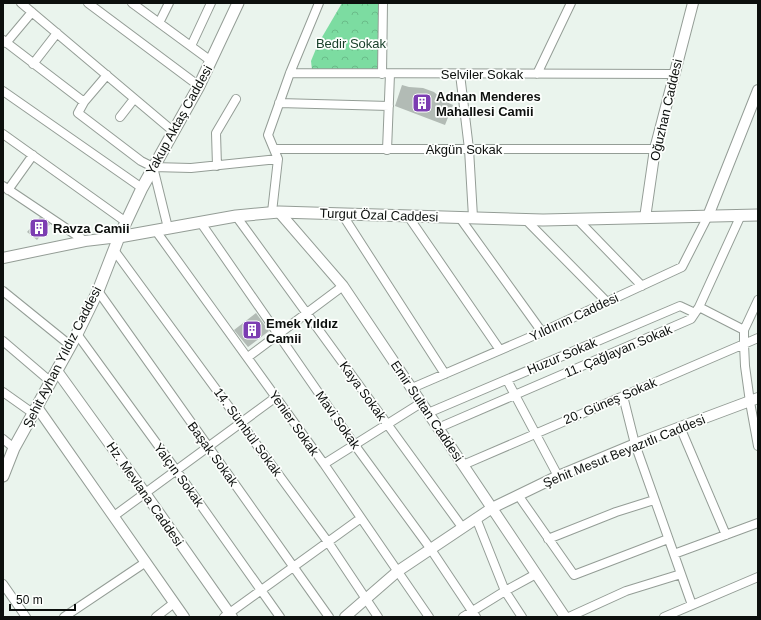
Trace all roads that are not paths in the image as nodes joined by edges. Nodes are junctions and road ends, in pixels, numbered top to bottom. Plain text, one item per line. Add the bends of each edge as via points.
1 (21, 3) edge
2 (88, 3) edge
3 (132, 3) edge
4 (169, 3) edge
5 (211, 3) edge
6 (238, 3) edge
7 (319, 3) edge
8 (383, 3) edge
9 (571, 3) edge
10 (693, 3) edge
11 (141, 6) edge
12 (32, 12) junction
13 (159, 23) junction
14 (57, 33) junction
15 (5, 42) edge
16 (191, 46) junction
17 (212, 61) junction
18 (33, 64) junction
19 (290, 73) junction
20 (386, 74) junction
21 (460, 74) junction
22 (537, 74) junction
23 (674, 74) junction
24 (106, 75) junction
25 (198, 86) junction
26 (758, 90) edge
27 (3, 91) edge
28 (134, 99) junction
29 (236, 99) dead end
30 (84, 102) junction
31 (279, 103) junction
32 (389, 106) junction
33 (120, 117) dead end
34 (174, 132) junction
35 (3, 134) edge
36 (274, 149) junction
37 (469, 149) junction
38 (655, 149) junction
39 (387, 150) junction
40 (33, 155) junction
41 (278, 159) junction
42 (216, 166) junction
43 (152, 167) junction
44 (6, 188) edge
45 (142, 188) junction
46 (276, 212) junction
47 (342, 214) junction
48 (758, 214) edge
49 (741, 215) junction
50 (236, 216) junction
51 (408, 216) junction
52 (708, 216) junction
53 (460, 218) junction
54 (473, 218) junction
55 (645, 218) junction
56 (526, 220) junction
57 (578, 220) junction
58 (126, 222) junction
59 (201, 223) junction
60 (168, 228) junction
61 (156, 231) junction
62 (119, 237) junction
63 (84, 241) junction
64 (114, 250) junction
65 (3, 258) edge
66 (343, 286) junction
67 (642, 286) junction
68 (3, 291) edge
69 (98, 291) junction
70 (758, 300) edge
71 (607, 302) junction
72 (697, 310) junction
73 (307, 313) junction
74 (744, 330) junction
75 (542, 332) junction
76 (77, 334) junction
77 (278, 334) junction
78 (758, 338) edge
79 (3, 341) edge
80 (744, 344) junction
81 (71, 346) junction
82 (500, 350) junction
83 (248, 357) junction
84 (57, 371) junction
85 (445, 374) junction
86 (507, 380) junction
87 (51, 382) junction
88 (412, 388) junction
89 (3, 392) edge
90 (515, 395) junction
91 (622, 396) junction
92 (276, 397) junction
93 (754, 400) edge
94 (422, 403) junction
95 (36, 410) junction
96 (428, 413) junction
97 (241, 423) junction
98 (388, 424) junction
99 (680, 427) junction
100 (438, 428) junction
101 (535, 434) junction
102 (757, 436) edge
103 (3, 440) edge
104 (354, 444) junction
105 (635, 444) junction
106 (758, 446) edge
107 (208, 447) junction
108 (14, 448) junction
109 (324, 464) junction
110 (463, 465) junction
111 (176, 470) junction
112 (3, 475) edge
113 (558, 476) junction
114 (145, 493) junction
115 (518, 495) junction
116 (654, 500) junction
117 (492, 508) junction
118 (114, 516) junction
119 (361, 518) junction
120 (476, 518) junction
121 (758, 523) edge
122 (462, 527) junction
123 (726, 535) junction
124 (548, 539) junction
125 (668, 539) junction
126 (328, 542) junction
127 (430, 548) junction
128 (674, 554) junction
129 (146, 562) junction
130 (294, 566) junction
131 (398, 571) junction
132 (536, 574) junction
133 (681, 574) junction
134 (758, 577) edge
135 (3, 584) edge
136 (261, 590) junction
137 (505, 591) junction
138 (366, 598) junction
139 (174, 603) junction
140 (692, 605) junction
141 (474, 614) edge
142 (228, 616) edge
143 (26, 617) edge
144 (64, 617) edge
145 (156, 617) edge
146 (184, 617) edge
147 (280, 617) edge
148 (329, 617) edge
149 (345, 617) edge
150 (378, 617) edge
151 (429, 617) edge
152 (463, 617) edge
153 (522, 617) edge
154 (565, 617) edge
155 (569, 617) edge
156 (664, 617) edge

1 - 12 street
2 - 25 street
3 - 11 street
4 - 13 street
5 - 16 street
6 - 17 main road, Yakup Aktaş Caddesi
7 - 19 street
8 - 20 street
9 - 22 street
10 - 23 street, Oğuzhan Caddesi
11 - 13 street
12 - 14 street
12 - 15 street
13 - 16 street
14 - 18 street
14 - 24 street
15 - 18 street
16 - 17 street
17 - 25 main road, Yakup Aktaş Caddesi
18 - 30 street
19 - 20 street, Selviler Sokak
19 - 31 street
20 - 21 street, Selviler Sokak
20 - 32 street
21 - 22 street, Selviler Sokak
21 - 37 street
22 - 23 street, Selviler Sokak
23 - 38 street, Oğuzhan Caddesi
24 - 28 street
24 - 30 street
25 - 34 main road, Yakup Aktaş Caddesi
26 - 52 street
27 - 45 street
28 - 33 street
28 - 34 street
29 - 42 street via 216,134
30 - 43 street via 78,113
31 - 32 street
31 - 36 street via 268,135
32 - 39 street
34 - 43 main road, Yakup Aktaş Caddesi
35 - 40 street
36 - 39 street, Akgün Sokak
36 - 41 street
37 - 38 street, Akgün Sokak
37 - 39 street, Akgün Sokak
37 - 54 street
38 - 55 street, Oğuzhan Caddesi
40 - 44 street
40 - 58 street
41 - 42 street
41 - 46 street
42 - 43 street
43 - 45 main road, Yakup Aktaş Caddesi
43 - 60 street
44 - 63 street
45 - 58 main road, Yakup Aktaş Caddesi
46 - 47 main road, Turgut Özal Caddesi
46 - 50 main road, Turgut Özal Caddesi
46 - 66 street, Emir Sultan Caddesi
47 - 51 main road, Turgut Özal Caddesi
47 - 85 street
48 - 49 main road, Turgut Özal Caddesi
49 - 52 main road, Turgut Özal Caddesi
49 - 72 street
50 - 59 main road, Turgut Özal Caddesi
50 - 73 street, Kaya Sokak
51 - 53 main road, Turgut Özal Caddesi
51 - 82 street
52 - 55 main road, Turgut Özal Caddesi
52 - 67 street, Yıldırım Caddesi via 682,267
53 - 54 main road, Turgut Özal Caddesi
53 - 75 street
54 - 56 main road, Turgut Özal Caddesi
55 - 57 main road, Turgut Özal Caddesi
56 - 57 main road, Turgut Özal Caddesi
56 - 71 street
57 - 67 street
58 - 62 main road, Yakup Aktaş Caddesi
59 - 60 main road, Turgut Özal Caddesi
59 - 77 street, Mavi Sokak
60 - 61 main road, Turgut Özal Caddesi
61 - 62 main road, Turgut Özal Caddesi
61 - 83 street, Yenier Sokak
62 - 63 street, Turgut Özal Caddesi
62 - 64 main road, Şehit Ayhan Yıldız Caddesi
63 - 65 street, Turgut Özal Caddesi
64 - 69 main road, Şehit Ayhan Yıldız Caddesi
64 - 97 street, 14. Sümbül Sokak
66 - 73 street
66 - 88 street, Emir Sultan Caddesi
67 - 71 street, Yıldırım Caddesi
68 - 81 street
69 - 76 main road, Şehit Ayhan Yıldız Caddesi
69 - 107 street, Başak Sokak
70 - 74 street
71 - 75 street, Yıldırım Caddesi
72 - 74 street, Huzur Sokak
72 - 86 street, Huzur Sokak via 680,306
72 - 90 street, 11. Çağlayan Sokak via 691,319
73 - 77 street
73 - 98 street, Kaya Sokak
74 - 80 street
75 - 82 street, Yıldırım Caddesi
76 - 81 main road, Şehit Ayhan Yıldız Caddesi
76 - 111 street, Yalçın Sokak
77 - 83 street
77 - 104 street, Mavi Sokak
78 - 80 street, 20. Güneş Sokak
79 - 87 street
80 - 91 street, 20. Güneş Sokak
80 - 93 street via 745,366
81 - 84 main road, Şehit Ayhan Yıldız Caddesi
82 - 85 street, Yıldırım Caddesi
83 - 92 street, Yenier Sokak
84 - 87 main road, Şehit Ayhan Yıldız Caddesi
84 - 114 street, Hz. Mevlana Caddesi
85 - 88 street, Yıldırım Caddesi
86 - 90 street
86 - 96 street, Huzur Sokak
87 - 95 main road, Şehit Ayhan Yıldız Caddesi
88 - 94 street, Emir Sultan Caddesi
89 - 95 street
90 - 100 street, 11. Çağlayan Sokak
90 - 101 street
91 - 101 street, 20. Güneş Sokak
91 - 105 street
92 - 97 street
92 - 109 street, Yenier Sokak
93 - 99 street, Şehit Mesut Beyazıtlı Caddesi
93 - 102 street
94 - 96 street, Emir Sultan Caddesi
94 - 98 street
95 - 108 main road, Şehit Ayhan Yıldız Caddesi
95 - 118 street
96 - 100 street, Emir Sultan Caddesi
97 - 107 street
97 - 126 street, 14. Sümbül Sokak
98 - 104 street
98 - 122 street, Kaya Sokak
99 - 105 street, Şehit Mesut Beyazıtlı Caddesi
99 - 123 street
100 - 110 street, Emir Sultan Caddesi
101 - 110 street, 20. Güneş Sokak
101 - 113 street
102 - 106 street
103 - 108 street
104 - 109 street
104 - 127 street, Mavi Sokak
105 - 113 street, Şehit Mesut Beyazıtlı Caddesi
105 - 116 street
107 - 111 street
107 - 130 street, Başak Sokak
108 - 112 main road, Şehit Ayhan Yıldız Caddesi
109 - 119 street, Yenier Sokak
110 - 117 street, Emir Sultan Caddesi
111 - 114 street
111 - 136 street, Yalçın Sokak
113 - 115 street, Şehit Mesut Beyazıtlı Caddesi
114 - 118 street
114 - 142 street, Hz. Mevlana Caddesi
115 - 117 street, Şehit Mesut Beyazıtlı Caddesi
115 - 124 street
116 - 124 street
116 - 125 street
117 - 120 street, Şehit Mesut Beyazıtlı Caddesi
117 - 132 street, Emir Sultan Caddesi
118 - 129 street
119 - 126 street
119 - 131 street, Yenier Sokak
120 - 122 street, Şehit Mesut Beyazıtlı Caddesi
120 - 137 street
121 - 123 street
122 - 127 street, Şehit Mesut Beyazıtlı Caddesi
123 - 128 street
124 - 125 street via 574,575
125 - 128 street
126 - 130 street
126 - 138 street, 14. Sümbül Sokak
127 - 131 street, Şehit Mesut Beyazıtlı Caddesi
127 - 141 street, Mavi Sokak
128 - 133 street
129 - 139 street
129 - 144 street
130 - 136 street
130 - 148 street, Başak Sokak
131 - 138 street, Şehit Mesut Beyazıtlı Caddesi
131 - 151 street, Yenier Sokak
132 - 137 street
132 - 154 street, Emir Sultan Caddesi
133 - 140 street
133 - 155 street via 626,591
134 - 140 street
135 - 143 street
136 - 142 street
136 - 147 street, Yalçın Sokak
137 - 141 street
137 - 153 street
138 - 149 street, Şehit Mesut Beyazıtlı Caddesi
138 - 150 street, 14. Sümbül Sokak
139 - 145 street
139 - 146 street
140 - 156 street
141 - 152 street

